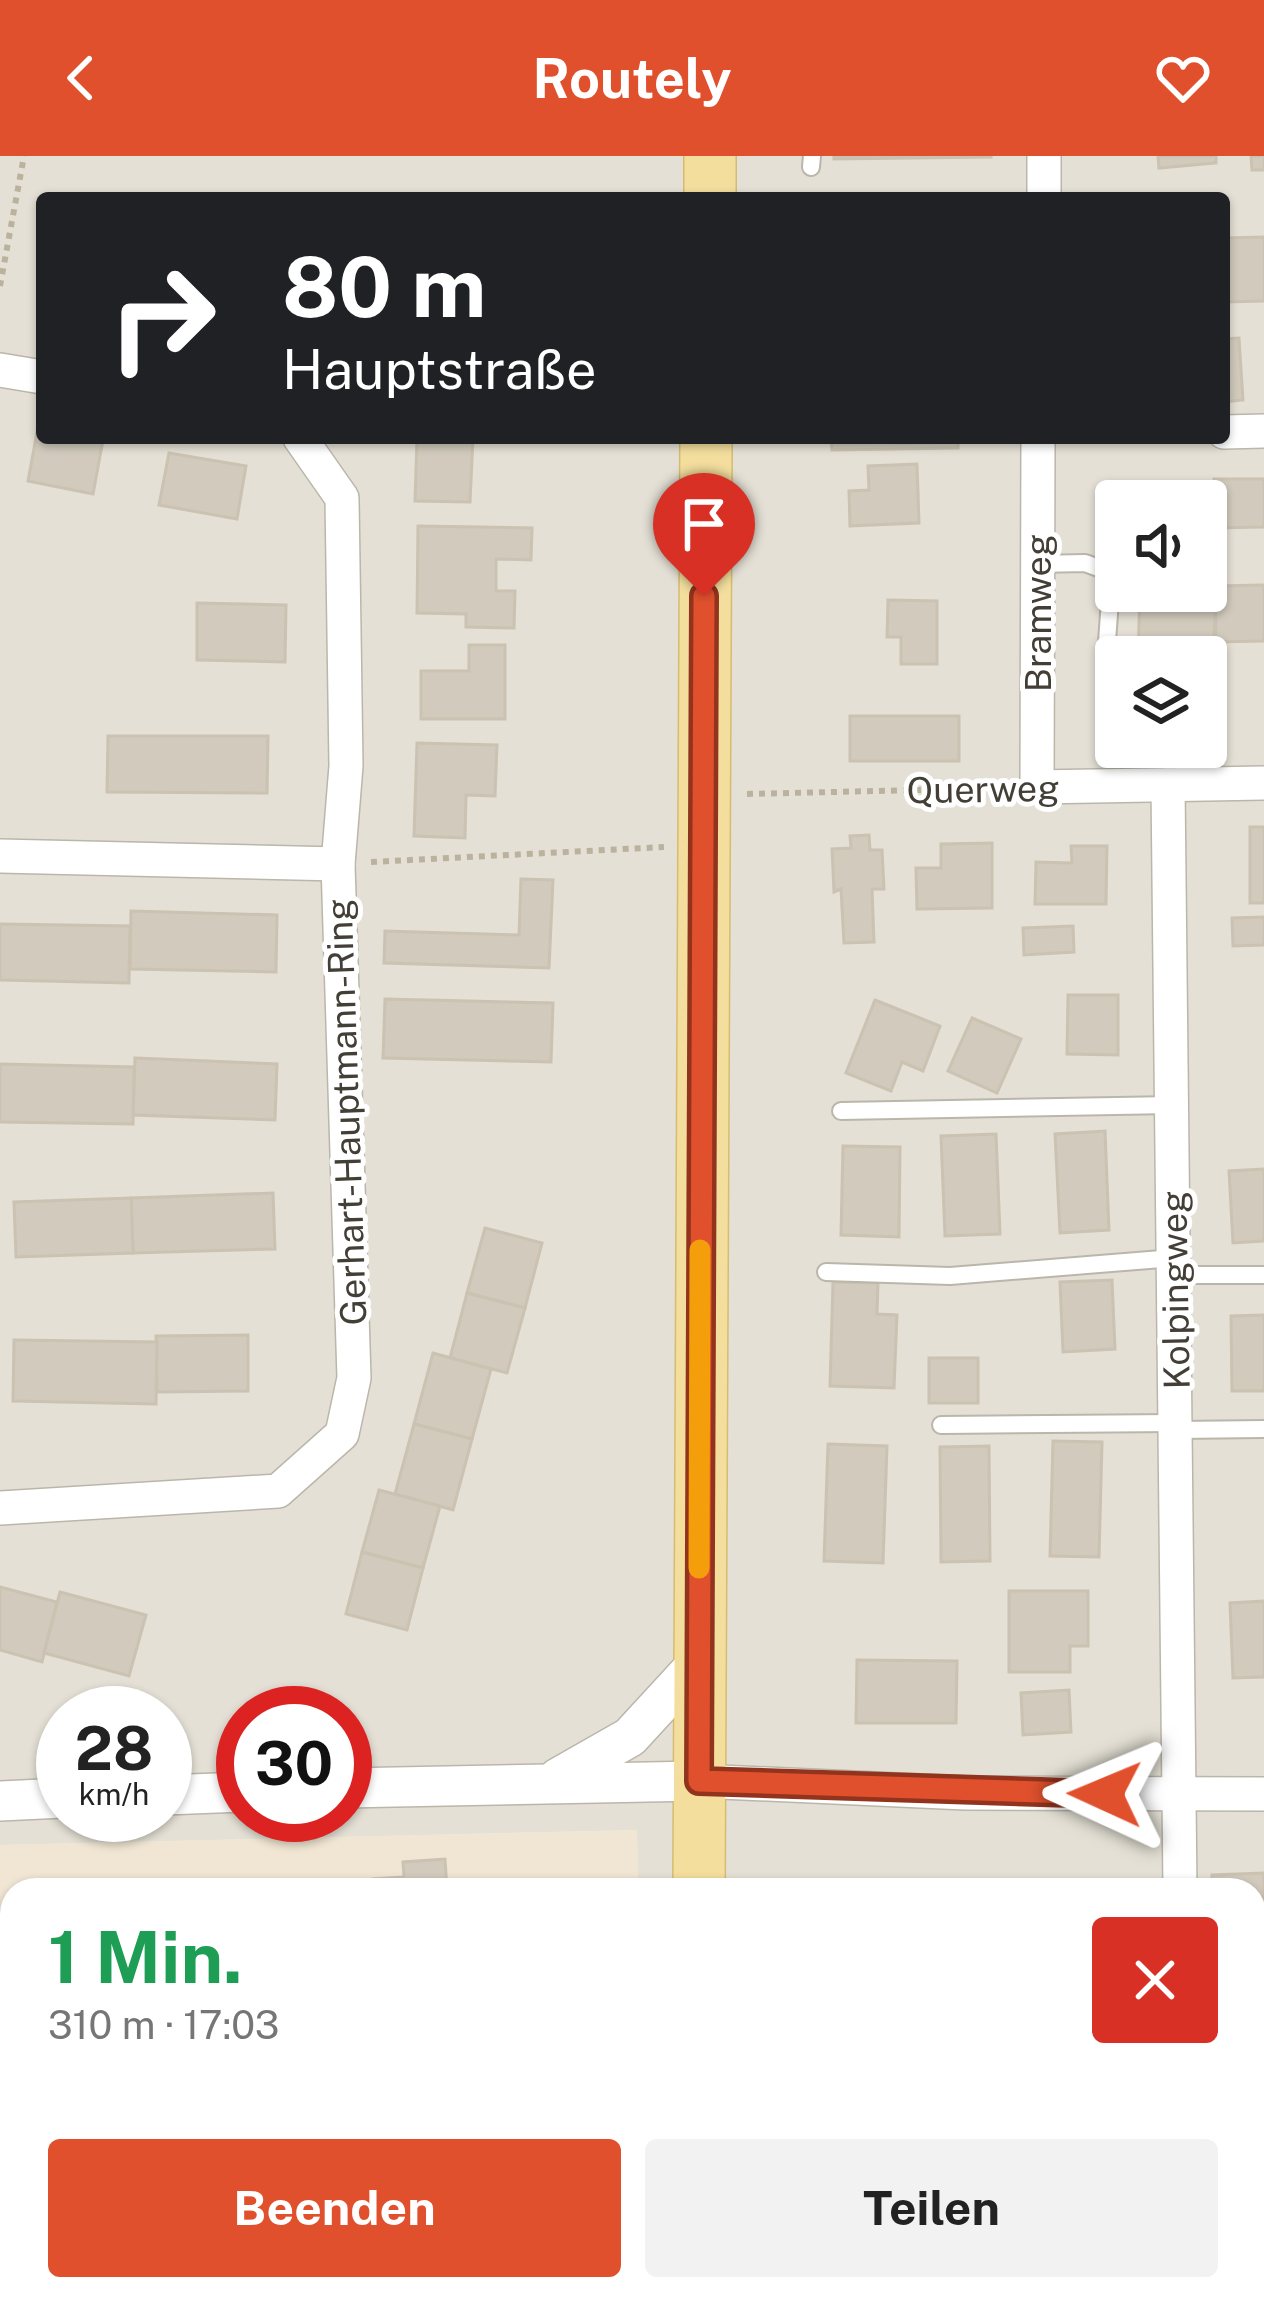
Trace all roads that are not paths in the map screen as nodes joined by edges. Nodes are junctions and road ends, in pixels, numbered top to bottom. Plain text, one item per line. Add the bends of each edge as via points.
1 (710, 156) edge
2 (1044, 156) edge
3 (710, 192) edge
4 (1044, 192) edge
5 (0, 370) edge
6 (36, 376) edge
7 (1264, 431) edge
8 (1230, 432) edge
9 (303, 444) edge
10 (706, 444) edge
11 (1038, 444) edge
12 (1038, 564) junction
13 (1107, 636) edge
14 (1264, 783) edge
15 (1168, 785) junction
16 (1037, 787) joint
17 (0, 856) edge
18 (338, 864) junction
19 (1173, 1105) junction
20 (841, 1111) dead end
21 (1175, 1267) junction
22 (826, 1272) dead end
23 (1264, 1275) edge
24 (941, 1426) dead end
25 (1177, 1426) junction
26 (1264, 1429) edge
27 (0, 1508) edge
28 (699, 1662) junction
29 (553, 1781) junction
30 (699, 1781) junction
31 (372, 1787) edge
32 (1264, 1794) edge
33 (1183, 1795) junction
34 (36, 1799) edge
35 (0, 1801) edge
36 (699, 1878) edge
37 (1180, 1878) edge

1 - 3 main road
2 - 4 street
5 - 6 street
7 - 8 street
9 - 18 street, Gerhart-Hauptmann-Ring via 342,498 346,766
10 - 28 main road
11 - 12 street, Bramweg
12 - 13 lane via 1085,563 1112,573
12 - 16 street, Bramweg
14 - 15 street, Querweg
15 - 16 street, Querweg
15 - 19 street, Kolpingweg
17 - 18 street
18 - 27 street, Gerhart-Hauptmann-Ring via 354,1378 342,1434 278,1491
19 - 20 lane
19 - 21 street, Kolpingweg
21 - 22 lane
21 - 23 lane
21 - 25 street, Kolpingweg
24 - 25 lane
25 - 26 lane
25 - 33 street, Kolpingweg
28 - 29 street via 630,1737
28 - 30 main road
29 - 30 street
29 - 31 street
30 - 33 street
30 - 36 main road
32 - 33 street
33 - 37 street, Kolpingweg
34 - 35 street

